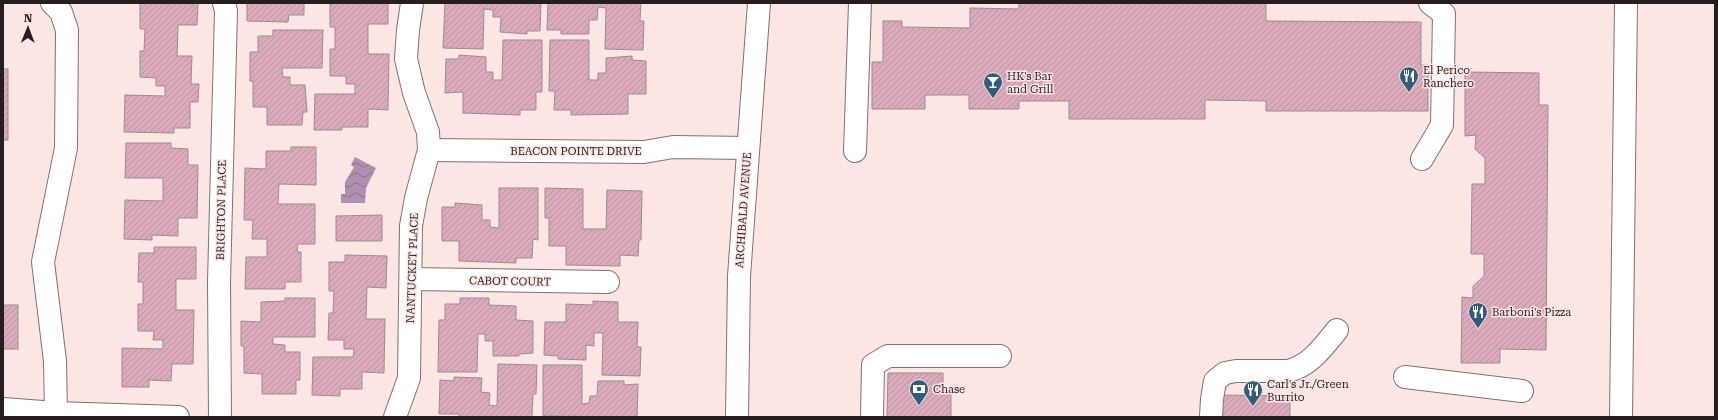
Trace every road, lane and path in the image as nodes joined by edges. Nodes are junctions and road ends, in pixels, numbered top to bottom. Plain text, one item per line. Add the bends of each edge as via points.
1 (52, 3) edge
2 (224, 3) edge
3 (412, 3) edge
4 (759, 3) edge
5 (860, 3) edge
6 (1430, 3) edge
7 (1626, 3) edge
8 (748, 148) junction
9 (429, 150) junction
10 (855, 151) dead end
11 (1422, 158) dead end
12 (411, 279) junction
13 (608, 282) dead end
14 (1337, 330) dead end
15 (1000, 356) dead end
16 (1405, 377) dead end
17 (1522, 391) dead end
18 (3, 409) edge
19 (56, 413) junction
20 (178, 417) edge
21 (220, 417) edge
22 (395, 417) edge
23 (737, 417) edge
24 (872, 417) edge
25 (1211, 417) edge
26 (1621, 417) edge

1 - 19 street via 61,12 67,30 66,148 43,262 55,361
2 - 21 street, BRIGHTON PLACE via 226,11 219,282
3 - 9 street, NANTUCKET PLACE via 406,59 414,93 428,132
4 - 8 street, ARCHIBALD AVENUE
5 - 10 street
6 - 11 street via 1444,14 1442,125
7 - 26 street
8 - 9 street, BEACON POINTE DRIVE via 673,147 644,152
8 - 23 street, ARCHIBALD AVENUE via 739,276
9 - 12 street, NANTUCKET PLACE via 411,226
12 - 13 street, CABOT COURT
12 - 22 street, NANTUCKET PLACE via 409,378
14 - 25 street via 1319,352 1296,369 1236,370 1225,373 1215,380
15 - 24 street via 888,356 873,365
16 - 17 street
18 - 19 street
19 - 20 street

